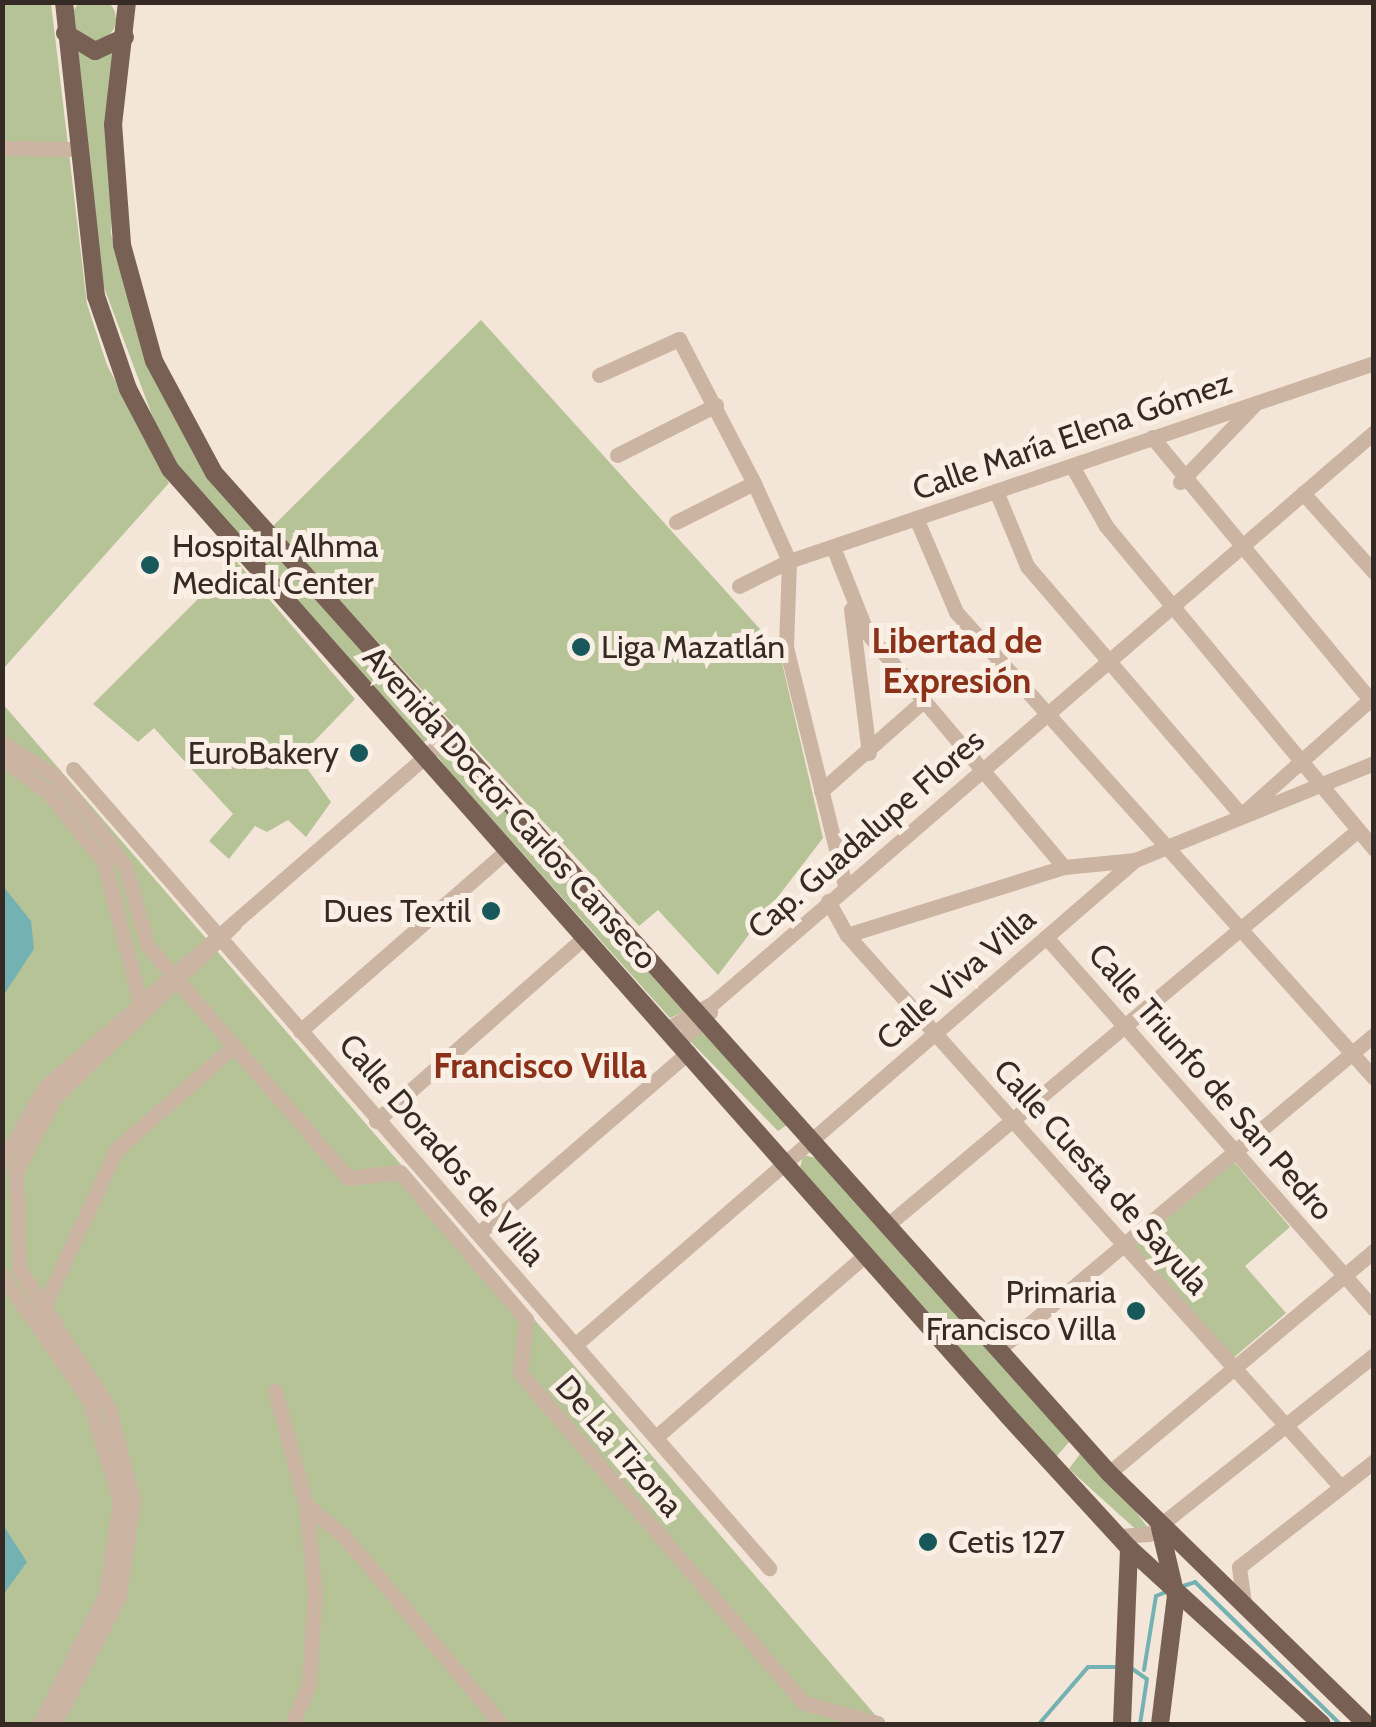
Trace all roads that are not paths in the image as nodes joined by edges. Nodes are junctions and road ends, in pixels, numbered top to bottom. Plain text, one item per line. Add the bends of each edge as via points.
1 (64, 2) edge
2 (127, 2) edge
3 (64, 33) junction
4 (126, 37) junction
5 (2, 148) edge
6 (77, 149) junction
7 (1374, 363) edge
8 (598, 375) dead end
9 (1258, 401) junction
10 (716, 405) junction
11 (1152, 437) junction
12 (1372, 437) edge
13 (617, 455) dead end
14 (1072, 466) junction
15 (1180, 482) junction
16 (754, 483) junction
17 (996, 491) junction
18 (1303, 493) junction
19 (234, 496) junction
20 (199, 505) junction
21 (916, 518) junction
22 (676, 522) dead end
23 (266, 532) junction
24 (834, 546) junction
25 (1238, 547) junction
26 (240, 553) junction
27 (788, 561) junction
28 (1374, 572) edge
29 (739, 586) dead end
30 (1174, 605) junction
31 (851, 609) junction
32 (1112, 658) junction
33 (1372, 700) edge
34 (923, 701) junction
35 (1046, 716) junction
36 (450, 735) junction
37 (2, 742) edge
38 (868, 753) junction
39 (422, 757) junction
40 (1302, 757) junction
41 (2, 759) edge
42 (1374, 763) edge
43 (73, 769) dead end
44 (984, 769) junction
45 (1317, 784) junction
46 (820, 791) junction
47 (1242, 815) junction
48 (1358, 831) junction
49 (1163, 848) junction
50 (1374, 850) edge
51 (506, 852) junction
52 (1134, 860) junction
53 (1064, 867) junction
54 (846, 885) junction
55 (828, 902) junction
56 (1241, 928) junction
57 (143, 934) junction
58 (847, 935) junction
59 (219, 937) junction
60 (586, 937) junction
61 (1046, 937) junction
62 (127, 941) junction
63 (176, 978) junction
64 (142, 1008) junction
65 (706, 1010) junction
66 (1124, 1026) junction
67 (300, 1030) junction
68 (935, 1034) junction
69 (1374, 1034) edge
70 (679, 1040) junction
71 (233, 1046) junction
72 (1352, 1053) junction
73 (1374, 1078) edge
74 (1012, 1120) junction
75 (376, 1121) junction
76 (812, 1140) junction
77 (1235, 1151) junction
78 (2, 1162) edge
79 (786, 1162) junction
80 (885, 1227) junction
81 (7, 1228) edge
82 (479, 1233) junction
83 (1124, 1244) junction
84 (1374, 1251) edge
85 (865, 1255) junction
86 (2, 1275) edge
87 (1344, 1276) junction
88 (1374, 1309) edge
89 (43, 1312) junction
90 (31, 1326) junction
91 (576, 1344) junction
92 (997, 1352) junction
93 (1374, 1355) edge
94 (1234, 1368) junction
95 (276, 1391) dead end
96 (1286, 1425) junction
97 (656, 1437) junction
98 (1084, 1446) junction
99 (1374, 1461) edge
100 (1109, 1474) junction
101 (1064, 1475) junction
102 (1339, 1485) junction
103 (126, 1501) junction
104 (306, 1506) junction
105 (1158, 1523) junction
106 (1124, 1542) junction
107 (769, 1568) dead end
108 (1179, 1587) junction
109 (1238, 1598) junction
110 (807, 1708) edge
111 (1362, 1723) edge
112 (40, 1724) edge
113 (54, 1724) edge
114 (292, 1724) edge
115 (501, 1724) edge
116 (878, 1724) edge
117 (1122, 1724) edge
118 (1160, 1724) edge
119 (1322, 1724) edge

1 - 3 main road, Avenida Doctor Carlos Canseco
2 - 4 main road, Avenida Doctor Carlos Canseco
3 - 4 main road via 96,51
3 - 6 main road, Avenida Doctor Carlos Canseco
4 - 19 main road, Avenida Doctor Carlos Canseco via 112,160 131,290 176,409
5 - 6 street
6 - 20 main road, Avenida Doctor Carlos Canseco via 91,271 115,358 155,444
7 - 9 street, Calle María Elena Gómez
8 - 10 street via 676,337
9 - 11 street, Calle María Elena Gómez
9 - 15 street
10 - 13 street
10 - 16 street
11 - 14 street, Calle María Elena Gómez
11 - 15 street
12 - 18 street, Cap. Guadalupe Flores
14 - 17 street, Calle María Elena Gómez
14 - 30 street via 1106,526
15 - 25 street
16 - 22 street
16 - 27 street
17 - 21 street, Calle María Elena Gómez
17 - 32 street via 1027,566
18 - 25 street, Cap. Guadalupe Flores
18 - 28 street
19 - 20 main road via 214,492
19 - 23 main road, Avenida Doctor Carlos Canseco
20 - 26 main road, Avenida Doctor Carlos Canseco
21 - 24 street, Calle María Elena Gómez
21 - 35 street via 956,612
23 - 26 main road via 258,553
23 - 36 main road, Avenida Doctor Carlos Canseco
24 - 27 street, Calle María Elena Gómez
24 - 31 street
25 - 30 street, Cap. Guadalupe Flores
25 - 33 street
26 - 39 main road, Avenida Doctor Carlos Canseco
27 - 29 street, Calle María Elena Gómez
27 - 46 street via 786,647
30 - 32 street, Cap. Guadalupe Flores
30 - 40 street
31 - 34 street
31 - 38 street
32 - 35 street, Cap. Guadalupe Flores
32 - 47 street
33 - 40 street
34 - 38 street
34 - 44 street
35 - 44 street, Cap. Guadalupe Flores
35 - 49 street
36 - 39 street
36 - 65 main road, Avenida Doctor Carlos Canseco
37 - 57 street via 54,775 103,834 126,868
38 - 46 street
39 - 51 main road, Avenida Doctor Carlos Canseco
39 - 59 street
40 - 45 street
40 - 47 street
41 - 62 street via 47,791 104,862
42 - 45 street
43 - 59 street, Calle Dorados de Villa
44 - 53 street
44 - 54 street, Cap. Guadalupe Flores
45 - 47 street
45 - 48 street
46 - 54 street
47 - 49 street
48 - 50 street
48 - 56 street
49 - 52 street
49 - 56 street
51 - 60 main road, Avenida Doctor Carlos Canseco
51 - 67 street
52 - 53 street
52 - 61 street, Calle Viva Villa
53 - 58 street
54 - 55 street, Cap. Guadalupe Flores
55 - 58 street, Calle Cuesta de Sayula
55 - 65 street, Cap. Guadalupe Flores
56 - 66 street
56 - 72 street
57 - 62 street
57 - 63 street
58 - 68 street, Calle Cuesta de Sayula
59 - 63 street
59 - 67 street, Calle Dorados de Villa
60 - 70 main road, Avenida Doctor Carlos Canseco
60 - 75 street
61 - 66 street, Calle Triunfo de San Pedro
61 - 68 street, Calle Viva Villa
62 - 64 street
63 - 64 street
63 - 71 street
64 - 78 street via 33,1102
64 - 81 street via 34,1126 16,1171
65 - 70 street, Cap. Guadalupe Flores
65 - 76 main road, Avenida Doctor Carlos Canseco
66 - 74 street
66 - 77 street, Calle Triunfo de San Pedro
67 - 75 street, Calle Dorados de Villa
68 - 74 street, Calle Cuesta de Sayula
68 - 76 street, Calle Viva Villa
69 - 72 street
70 - 79 main road, Avenida Doctor Carlos Canseco
70 - 82 street
71 - 89 street via 116,1150
71 - 110 street, De La Tizona via 348,1178 400,1172 526,1319 520,1373
72 - 73 street
72 - 77 street
74 - 80 street
74 - 83 street, Calle Cuesta de Sayula
75 - 82 street, Calle Dorados de Villa
76 - 79 street, Calle Viva Villa
76 - 80 main road, Avenida Doctor Carlos Canseco
77 - 83 street
77 - 87 street, Calle Triunfo de San Pedro
79 - 85 main road, Avenida Doctor Carlos Canseco
79 - 91 street
80 - 92 main road, Avenida Doctor Carlos Canseco
81 - 89 street via 19,1269
82 - 91 street, Calle Dorados de Villa
83 - 92 street
83 - 94 street, Calle Cuesta de Sayula
84 - 87 street
85 - 97 street
85 - 101 main road, Avenida Doctor Carlos Canseco
86 - 90 street
87 - 88 street, Calle Triunfo de San Pedro
87 - 94 street
89 - 90 street
89 - 103 street via 110,1408
90 - 103 street via 89,1400
91 - 97 street, Calle Dorados de Villa
92 - 98 main road, Avenida Doctor Carlos Canseco
93 - 96 street
94 - 96 street, Calle Cuesta de Sayula
94 - 100 street
95 - 104 street
96 - 102 street, Calle Cuesta de Sayula
96 - 105 street
97 - 107 street, Calle Dorados de Villa
98 - 100 main road, Avenida Doctor Carlos Canseco
98 - 101 main road via 1066,1456
99 - 102 street
100 - 105 main road, Avenida Doctor Carlos Canseco
101 - 106 main road, Avenida Doctor Carlos Canseco
102 - 109 street via 1239,1567
103 - 112 street via 106,1594
103 - 113 street via 123,1586
104 - 114 street via 316,1637
104 - 115 street via 344,1536
105 - 106 street via 1143,1538
105 - 108 main road
105 - 109 main road, Avenida Doctor Carlos Canseco
106 - 108 main road, Avenida Doctor Carlos Canseco
106 - 117 main road
108 - 118 main road
108 - 119 main road, Avenida Doctor Carlos Canseco
109 - 111 main road, Avenida Doctor Carlos Canseco
110 - 116 street via 851,1710

